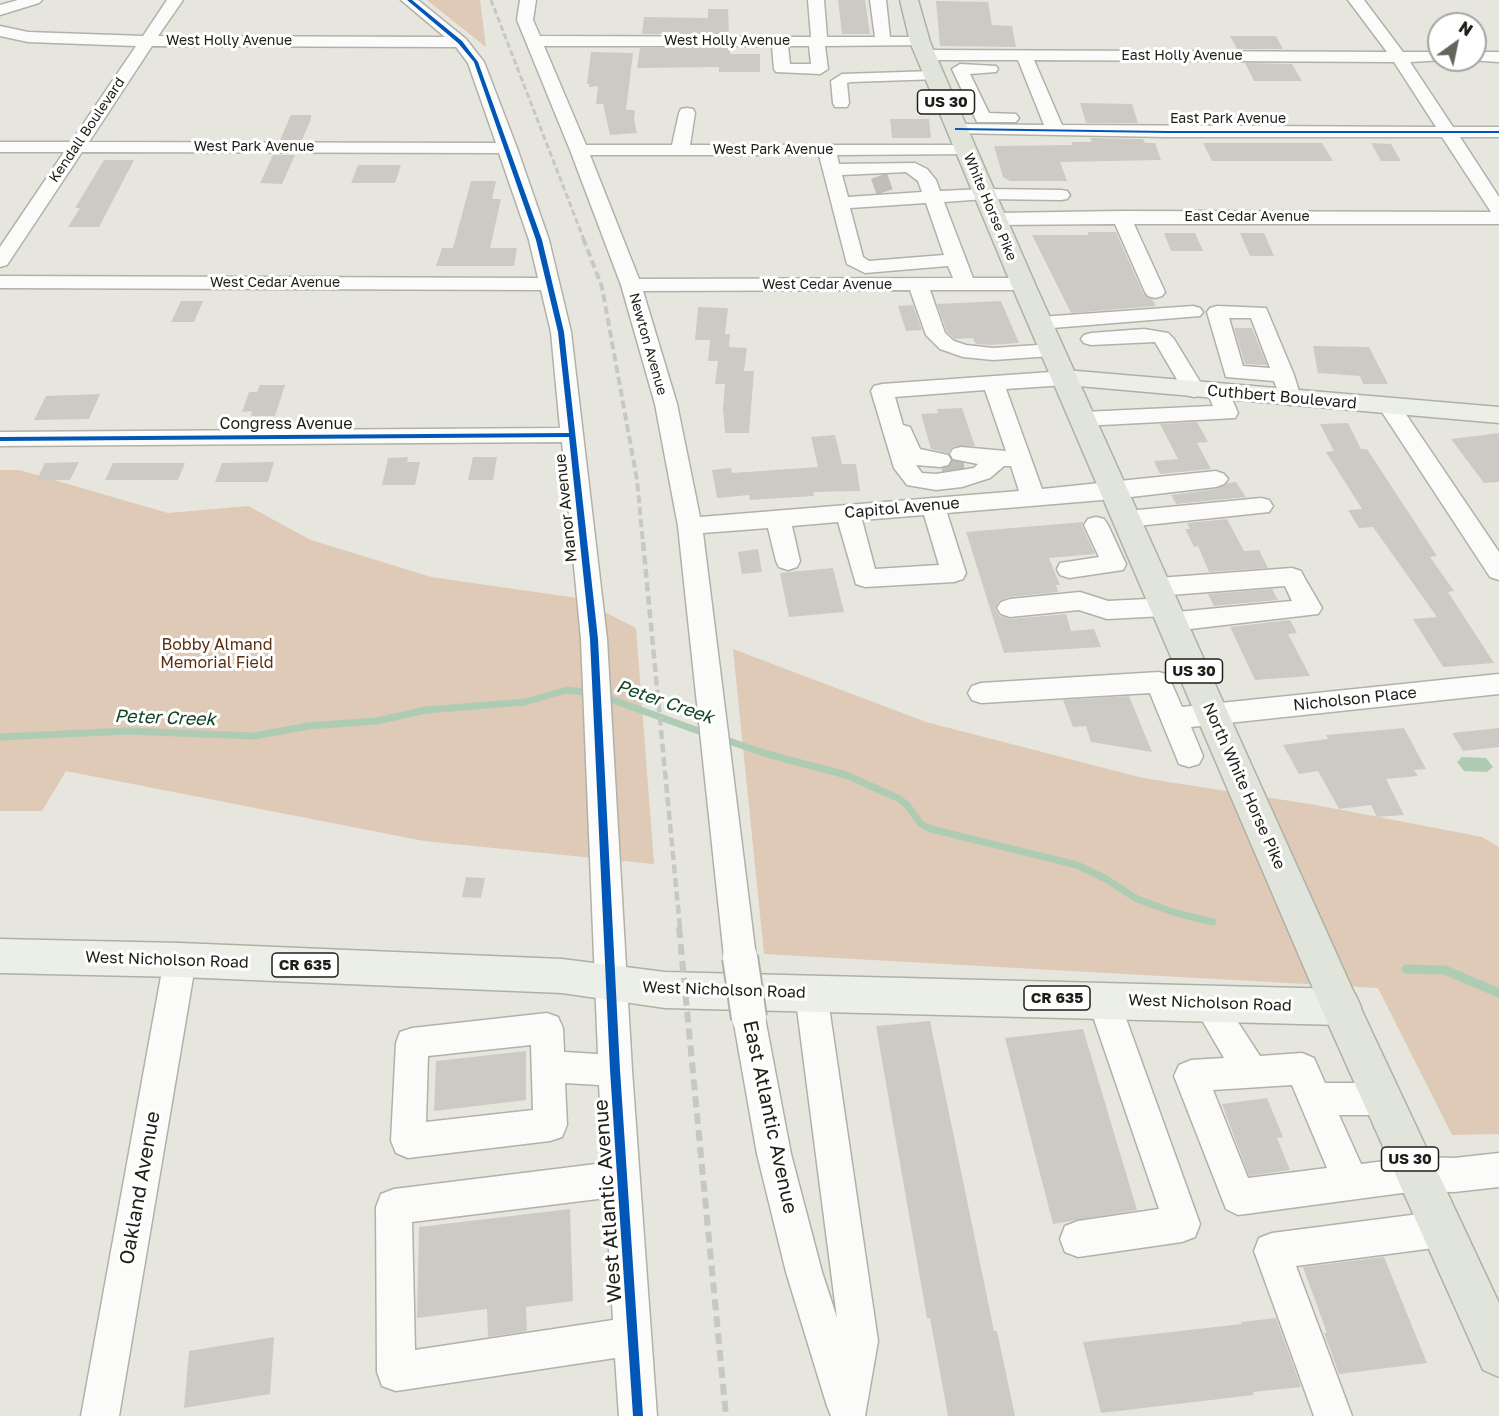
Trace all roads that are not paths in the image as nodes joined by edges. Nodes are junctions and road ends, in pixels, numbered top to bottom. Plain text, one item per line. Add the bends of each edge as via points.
1 (34, 0) edge
2 (175, 0) edge
3 (409, 0) edge
4 (528, 0) edge
5 (816, 0) edge
6 (878, 0) edge
7 (909, 0) edge
8 (1356, 0) edge
9 (0, 10) edge
10 (898, 22) junction
11 (0, 31) edge
12 (28, 37) junction
13 (147, 41) junction
14 (534, 41) junction
15 (780, 41) junction
16 (818, 41) junction
17 (460, 42) junction
18 (883, 42) junction
19 (9, 47) dead end
20 (922, 48) junction
21 (1400, 57) junction
22 (1427, 57) edge
23 (1027, 62) junction
24 (934, 76) junction
25 (944, 98) junction
26 (973, 98) junction
27 (841, 103) dead end
28 (687, 113) dead end
29 (1052, 123) junction
30 (957, 129) junction
31 (1448, 132) junction
32 (1499, 132) edge
33 (0, 147) edge
34 (76, 147) junction
35 (508, 148) junction
36 (579, 150) junction
37 (680, 150) junction
38 (827, 150) junction
39 (966, 150) junction
40 (832, 170) junction
41 (882, 184) junction
42 (985, 194) junction
43 (1061, 195) dead end
44 (933, 198) junction
45 (839, 203) junction
46 (1499, 211) edge
47 (1121, 217) junction
48 (1499, 218) edge
49 (995, 219) junction
50 (955, 260) junction
51 (0, 261) edge
52 (0, 282) edge
53 (549, 284) junction
54 (631, 285) junction
55 (918, 285) junction
56 (966, 285) junction
57 (1023, 285) junction
58 (1155, 292) dead end
59 (1193, 312) dead end
60 (1040, 323) junction
61 (1091, 339) dead end
62 (1058, 364) junction
63 (994, 384) junction
64 (890, 390) junction
65 (1206, 391) junction
66 (1389, 406) junction
67 (1499, 415) edge
68 (1083, 419) junction
69 (572, 435) junction
70 (0, 439) edge
71 (1009, 459) junction
72 (904, 461) junction
73 (953, 463) junction
74 (1216, 479) dead end
75 (1114, 490) junction
76 (1033, 497) junction
77 (933, 506) junction
78 (1258, 511) dead end
79 (848, 513) junction
80 (778, 519) junction
81 (690, 526) junction
82 (1132, 530) junction
83 (788, 561) dead end
84 (1069, 569) dead end
85 (1499, 571) edge
86 (1166, 606) junction
87 (1010, 608) dead end
88 (1499, 684) edge
89 (981, 693) dead end
90 (711, 704) joint
91 (1212, 713) junction
92 (1174, 718) junction
93 (1189, 756) dead end
94 (0, 956) edge
95 (180, 960) junction
96 (610, 983) junction
97 (811, 993) junction
98 (1103, 999) junction
99 (1208, 1003) junction
100 (1341, 1006) junction
101 (548, 1067) junction
102 (615, 1070) junction
103 (1251, 1072) junction
104 (1315, 1099) junction
105 (1383, 1099) junction
106 (1499, 1170) edge
107 (1417, 1174) junction
108 (623, 1178) junction
109 (1351, 1182) junction
110 (1442, 1229) junction
111 (1078, 1239) dead end
112 (634, 1336) junction
113 (1499, 1354) edge
114 (848, 1414) edge
115 (100, 1416) edge
116 (639, 1416) edge
117 (1333, 1416) edge

1 - 9 street
2 - 13 street, Kendall Boulevard
3 - 17 street, Manor Avenue
4 - 14 street, Newton Avenue via 525,20
5 - 16 street
6 - 10 street
7 - 10 highway, White Horse Pike / US 30
8 - 21 street
10 - 18 street
10 - 20 highway, White Horse Pike / US 30
11 - 12 street, West Holly Avenue
12 - 13 street, West Holly Avenue
12 - 19 street
13 - 17 street, West Holly Avenue
13 - 34 street, Kendall Boulevard
14 - 15 street, West Holly Avenue
14 - 36 street, Newton Avenue
15 - 16 street, West Holly Avenue
15 - 16 street via 782,69 820,69
16 - 18 street, West Holly Avenue
17 - 35 street, Manor Avenue via 476,62
18 - 20 street, West Holly Avenue
20 - 23 street, East Holly Avenue
20 - 24 highway, White Horse Pike / US 30
21 - 22 street, East Holly Avenue
21 - 23 street, East Holly Avenue
21 - 31 street
23 - 26 street via 960,69
23 - 29 street
24 - 25 highway, White Horse Pike / US 30
24 - 27 street via 848,77 839,81
25 - 26 street
25 - 30 highway, White Horse Pike / US 30
26 - 29 street via 983,118
28 - 37 street
29 - 30 street, East Park Avenue
29 - 31 street, East Park Avenue
30 - 39 highway, White Horse Pike / US 30
31 - 32 street, East Park Avenue
31 - 46 street
33 - 34 street, West Park Avenue
34 - 35 street, West Park Avenue
34 - 51 street, Kendall Boulevard
35 - 53 street, Manor Avenue via 539,240
36 - 37 street, West Park Avenue
36 - 54 street, Newton Avenue
37 - 38 street, West Park Avenue
38 - 39 street, West Park Avenue
38 - 40 street
39 - 42 highway, White Horse Pike / US 30
40 - 41 street
40 - 45 street
41 - 44 street
41 - 44 street via 909,167 927,180
41 - 45 street
42 - 43 street
42 - 44 street
42 - 49 highway, White Horse Pike / US 30
44 - 50 street
45 - 50 street via 852,255 865,267
47 - 48 street, East Cedar Avenue
47 - 49 street, East Cedar Avenue
47 - 58 street
49 - 57 highway, White Horse Pike / US 30
50 - 56 street
52 - 53 street, West Cedar Avenue
53 - 69 street, Manor Avenue via 561,332
54 - 55 street, West Cedar Avenue
54 - 81 street, Newton Avenue via 666,404
55 - 56 street, West Cedar Avenue
55 - 62 street via 936,335 947,345 963,351
56 - 57 street, West Cedar Avenue
57 - 60 highway, White Horse Pike / US 30
59 - 60 street
60 - 62 highway, White Horse Pike / US 30
61 - 65 street via 1161,337
62 - 63 street
62 - 65 main road, Cuthbert Boulevard
62 - 68 highway, North White Horse Pike / US 30
63 - 64 street
63 - 71 street
64 - 72 street
64 - 73 street via 910,453 926,461
65 - 66 main road, Cuthbert Boulevard via 1286,386
65 - 68 street via 1227,413
66 - 67 main road, Cuthbert Boulevard
66 - 85 street
68 - 75 highway, North White Horse Pike / US 30
69 - 70 street, Congress Avenue
69 - 96 street, Manor Avenue via 594,639
71 - 72 street via 975,476 936,482 915,480
71 - 73 street via 975,470
71 - 76 street
72 - 73 street via 930,475
74 - 75 street, Capitol Avenue
75 - 76 street, Capitol Avenue
75 - 82 highway, North White Horse Pike / US 30
76 - 77 street, Capitol Avenue
77 - 79 street, Capitol Avenue
77 - 79 street via 954,573 865,578
78 - 82 street via 1189,519 1170,515
79 - 80 street, Capitol Avenue
80 - 81 street, Capitol Avenue
80 - 83 street
81 - 90 street, Newton Avenue
82 - 84 street via 1100,534 1114,564
82 - 86 highway, North White Horse Pike / US 30
86 - 87 street via 1107,610 1080,601
86 - 91 highway, North White Horse Pike / US 30
88 - 91 street, Nicholson Place
89 - 92 street via 1159,682
90 - 114 street, East Atlantic Avenue, bridge via 740,957 774,1154 804,1272
91 - 92 street, Nicholson Place
91 - 100 highway, North White Horse Pike / US 30
92 - 93 street
94 - 95 main road, West Nicholson Road / CR 635
95 - 96 main road, West Nicholson Road / CR 635 via 562,976
95 - 115 street, Oakland Avenue
96 - 97 main road, West Nicholson Road / CR 635 via 665,990
96 - 102 street, West Atlantic Avenue
97 - 98 main road, West Nicholson Road / CR 635
97 - 114 street via 859,1341
98 - 99 main road, West Nicholson Road / CR 635
98 - 111 street via 1182,1224
99 - 100 main road, West Nicholson Road / CR 635
99 - 103 street
100 - 105 highway, US 30
101 - 101 street via 550,1125 408,1141 412,1043 547,1028
101 - 102 street
102 - 108 street, West Atlantic Avenue
103 - 104 street via 1302,1069
103 - 109 street via 1191,1076 1238,1197
104 - 105 street
104 - 109 street
105 - 107 highway, US 30
106 - 107 street
107 - 109 street
107 - 110 highway, US 30
108 - 112 street, West Atlantic Avenue
108 - 112 street via 394,1207 396,1372
110 - 113 highway, US 30
110 - 117 street via 1272,1251
112 - 116 street, West Atlantic Avenue

